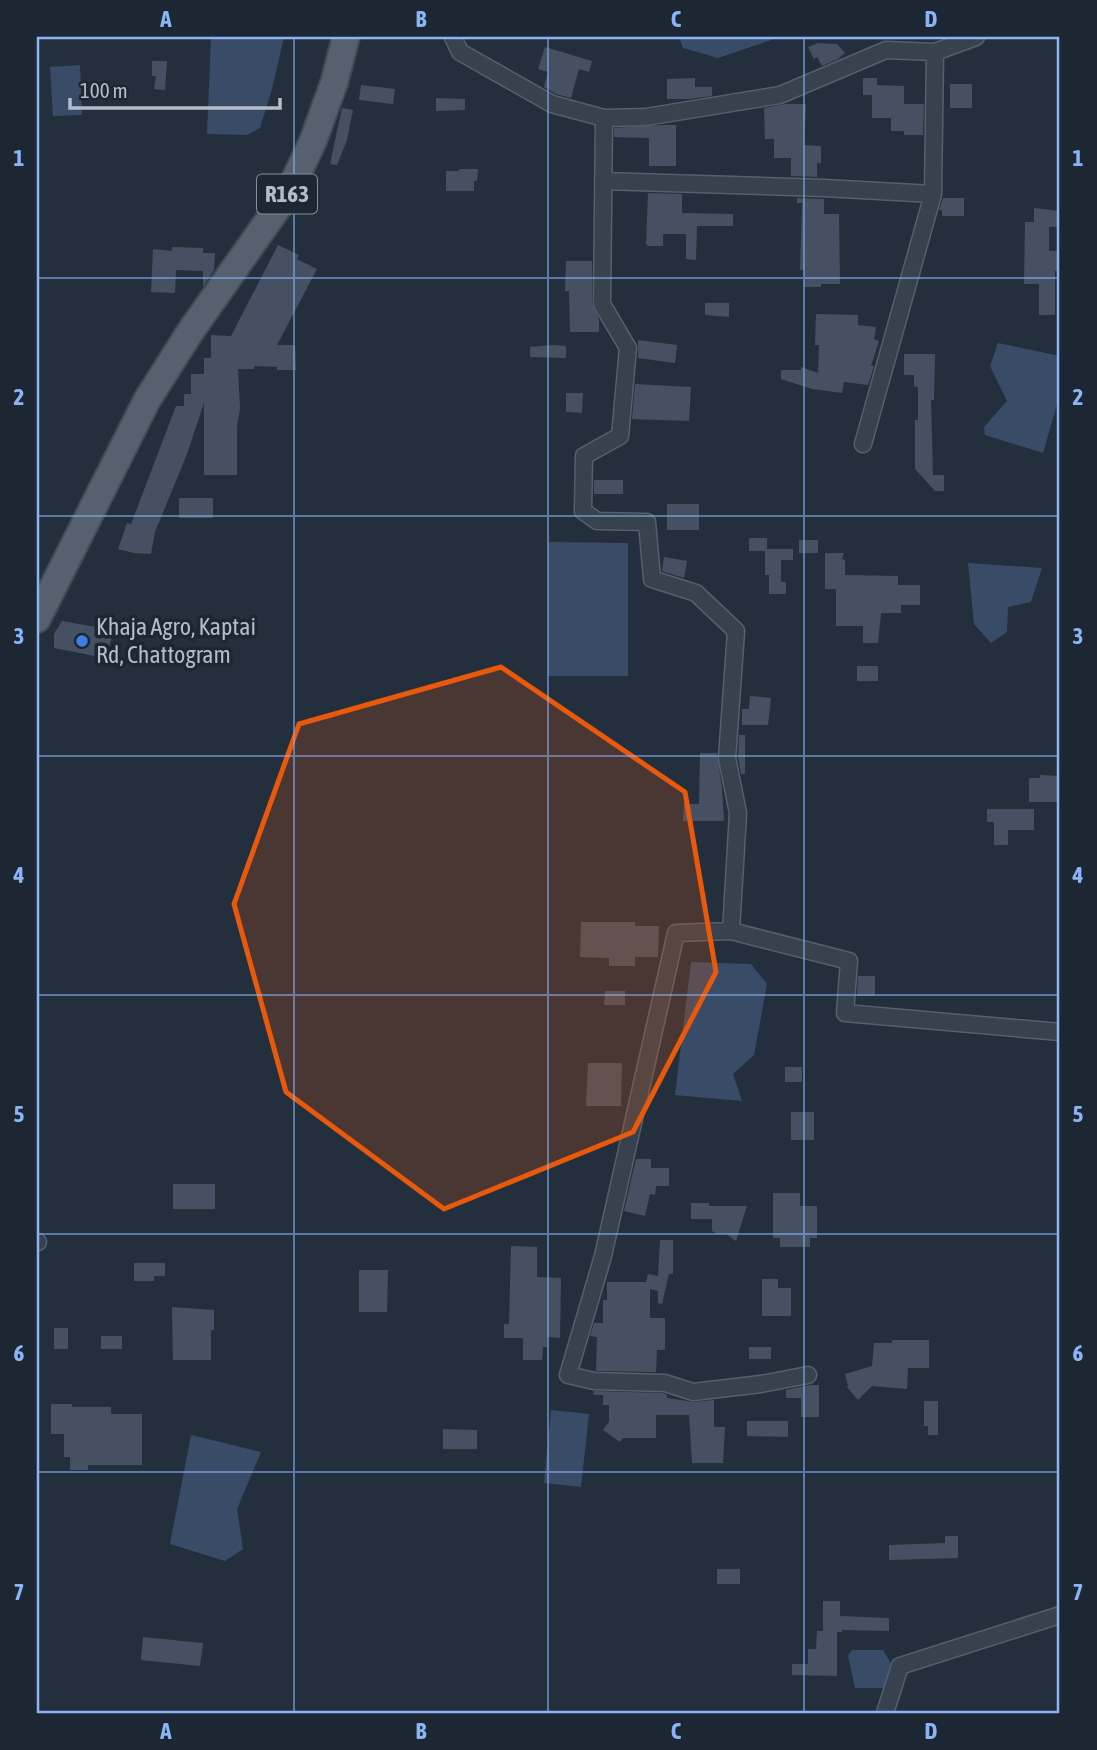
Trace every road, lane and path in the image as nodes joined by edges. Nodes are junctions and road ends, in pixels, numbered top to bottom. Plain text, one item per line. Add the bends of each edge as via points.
1 (346, 37) edge
2 (453, 37) edge
3 (976, 37) edge
4 (935, 52) junction
5 (604, 118) junction
6 (603, 181) junction
7 (933, 194) junction
8 (863, 444) dead end
9 (37, 619) edge
10 (731, 931) junction
11 (1060, 1032) edge
12 (808, 1375) dead end
13 (1060, 1615) edge
14 (885, 1713) edge

1 - 9 main road, R163 via 313,141 290,190 147,400
2 - 5 street via 460,51 552,104
3 - 4 street
4 - 5 street via 887,50 780,95 646,117
4 - 7 street
5 - 6 street
6 - 7 street
6 - 10 street via 602,304 628,348 620,436 584,456 583,511 597,521 647,523 652,579 696,593 736,631 727,758 738,813
7 - 8 street
10 - 11 street via 849,961 845,1013
10 - 12 street via 676,933 603,1255 568,1375 594,1381 665,1383 693,1392
13 - 14 street via 900,1666

